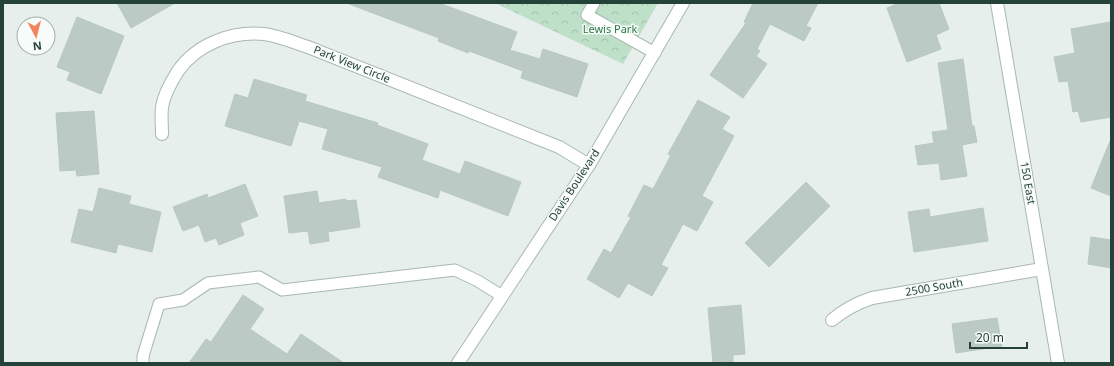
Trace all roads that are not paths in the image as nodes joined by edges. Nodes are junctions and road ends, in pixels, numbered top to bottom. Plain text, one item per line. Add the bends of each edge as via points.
1 (594, 3) edge
2 (684, 3) edge
3 (997, 3) edge
4 (655, 53) junction
5 (162, 134) dead end
6 (589, 165) junction
7 (1042, 269) junction
8 (502, 296) junction
9 (832, 320) dead end
10 (144, 363) edge
11 (458, 363) edge
12 (1058, 363) edge

1 - 4 lane via 587,15
2 - 4 street, Davis Boulevard
3 - 7 street, 150 East
4 - 6 street, Davis Boulevard
5 - 6 street, Park View Circle via 162,106 166,91 183,64 210,43 227,37 264,34 308,47 559,147
6 - 8 street, Davis Boulevard
7 - 9 street, 2500 South via 872,298 858,302
7 - 12 street, 150 East
8 - 10 lane via 455,270 282,290 259,278 208,283 182,300 159,304 143,356
8 - 11 street, Davis Boulevard

